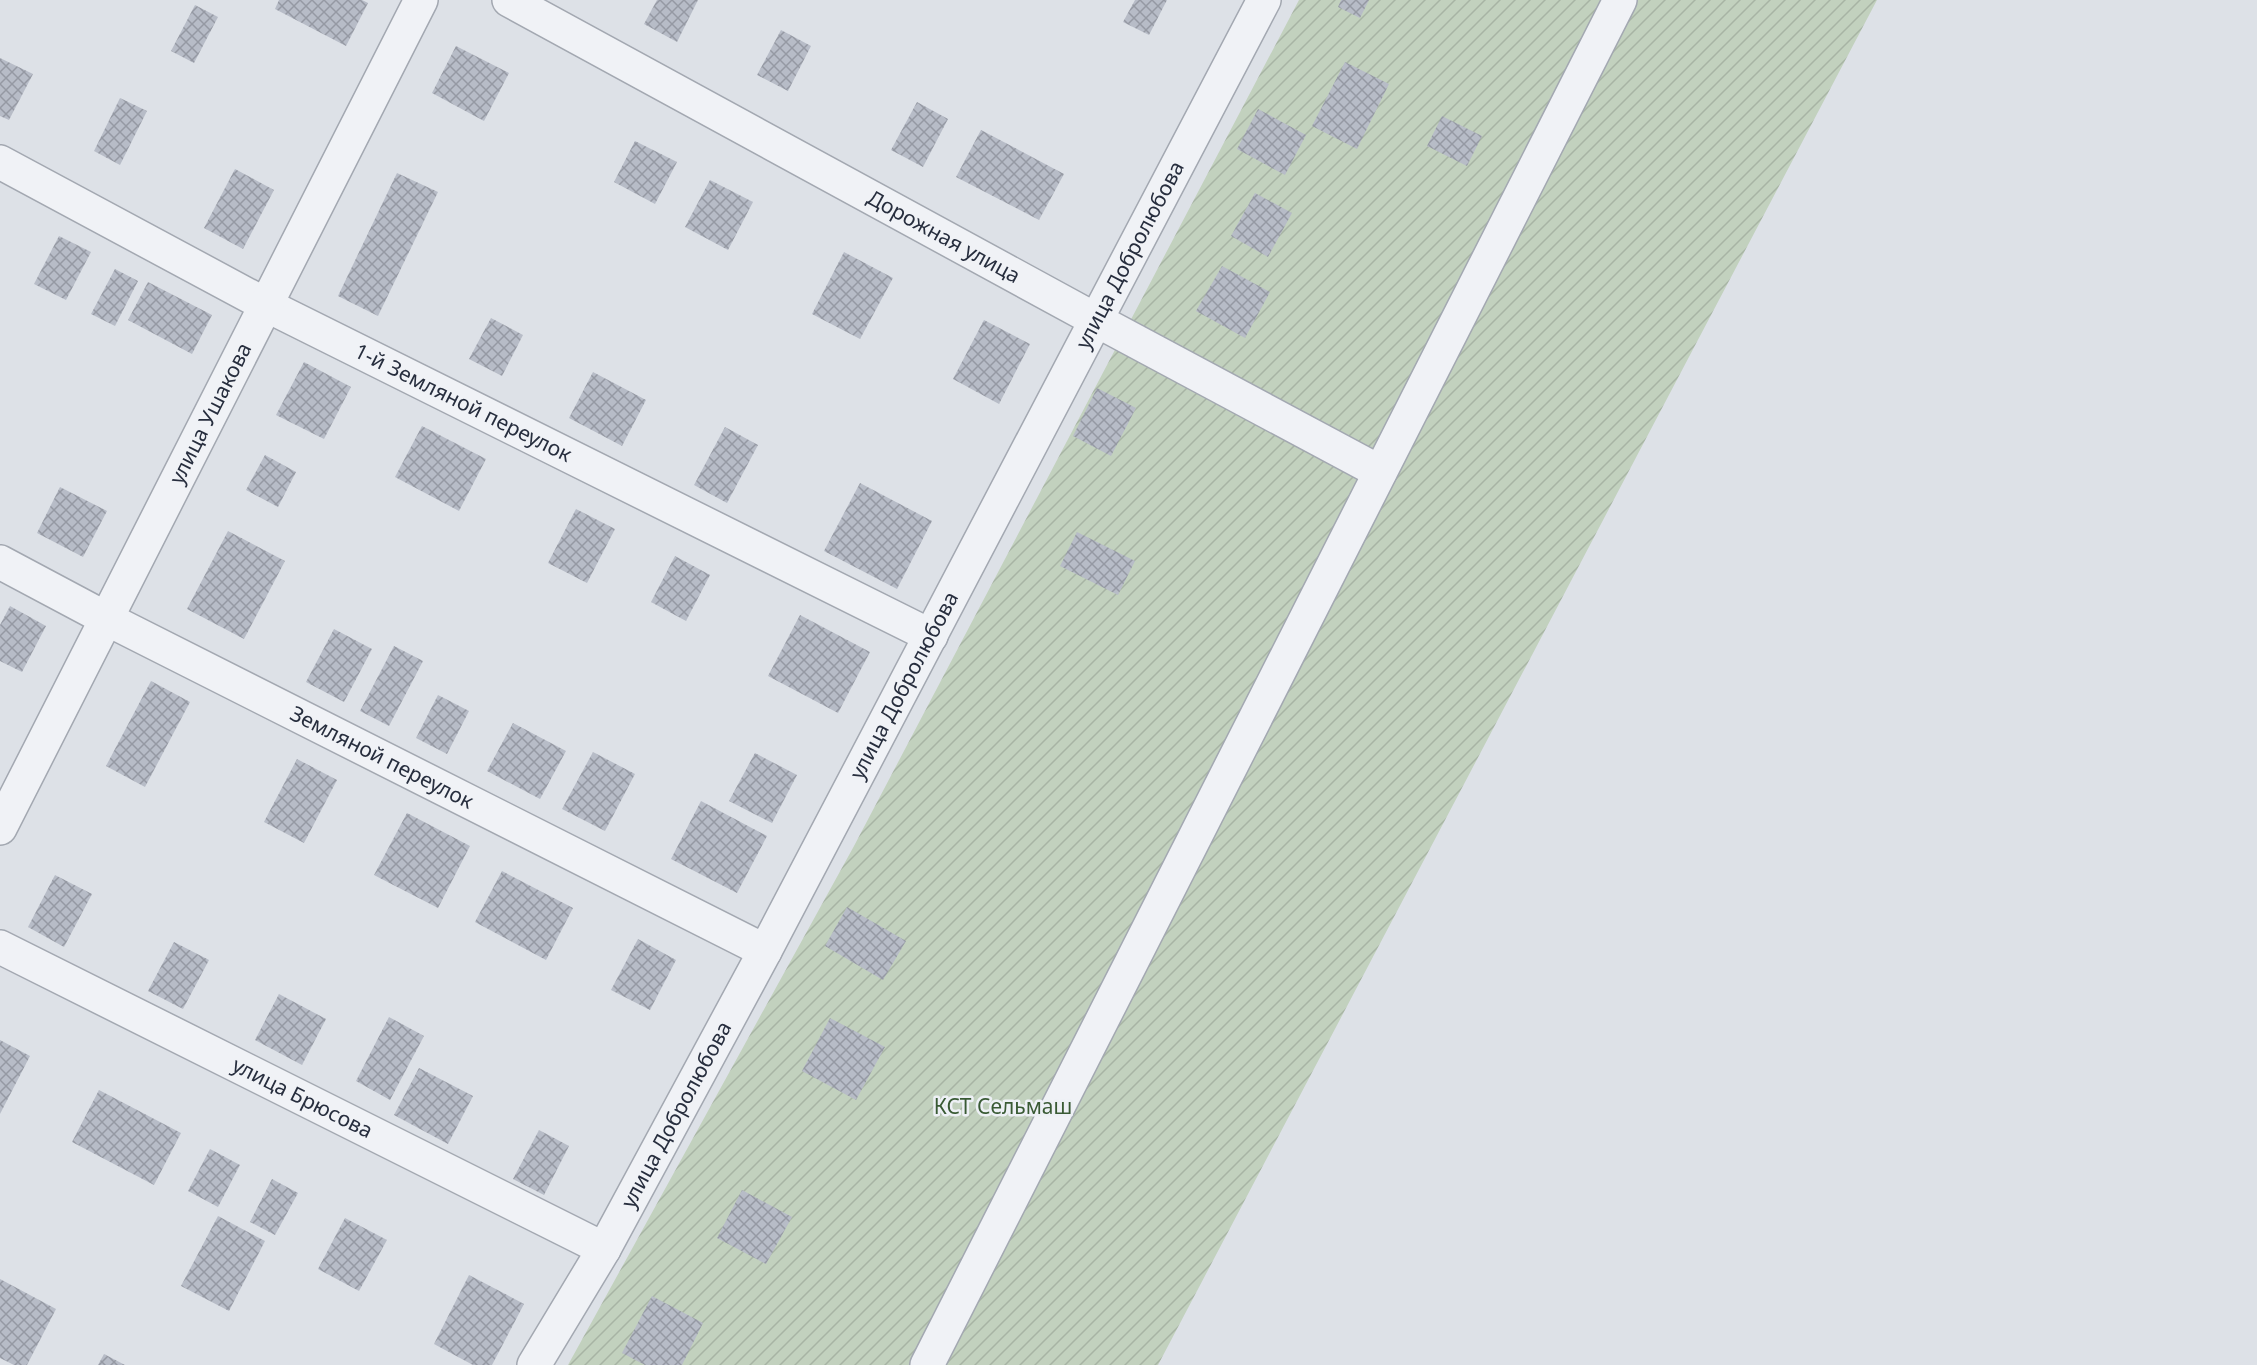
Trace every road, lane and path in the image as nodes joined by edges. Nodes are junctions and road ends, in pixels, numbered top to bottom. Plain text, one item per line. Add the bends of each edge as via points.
1 (421, 0) edge
2 (509, 0) edge
3 (1264, 0) edge
4 (1620, 0) edge
5 (0, 162) edge
6 (266, 305) junction
7 (1096, 320) junction
8 (1380, 472) junction
9 (0, 562) edge
10 (107, 619) junction
11 (931, 636) junction
12 (0, 828) edge
13 (0, 947) edge
14 (765, 951) junction
15 (604, 1249) junction
16 (534, 1365) edge
17 (927, 1365) edge

1 - 6 street, улица Ушакова
2 - 7 street, Дорожная улица
3 - 7 street, улица Добролюбова
4 - 8 street
5 - 6 street, 1-й Земляной переулок
6 - 10 street, улица Ушакова
6 - 11 street, 1-й Земляной переулок
7 - 8 street, Дорожная улица
7 - 11 street, улица Добролюбова
8 - 17 street
9 - 10 street, Земляной переулок
10 - 12 street, улица Ушакова
10 - 14 street, Земляной переулок
11 - 14 street, улица Добролюбова
13 - 15 street, улица Брюсова
14 - 15 street, улица Добролюбова
15 - 16 street, улица Добролюбова

